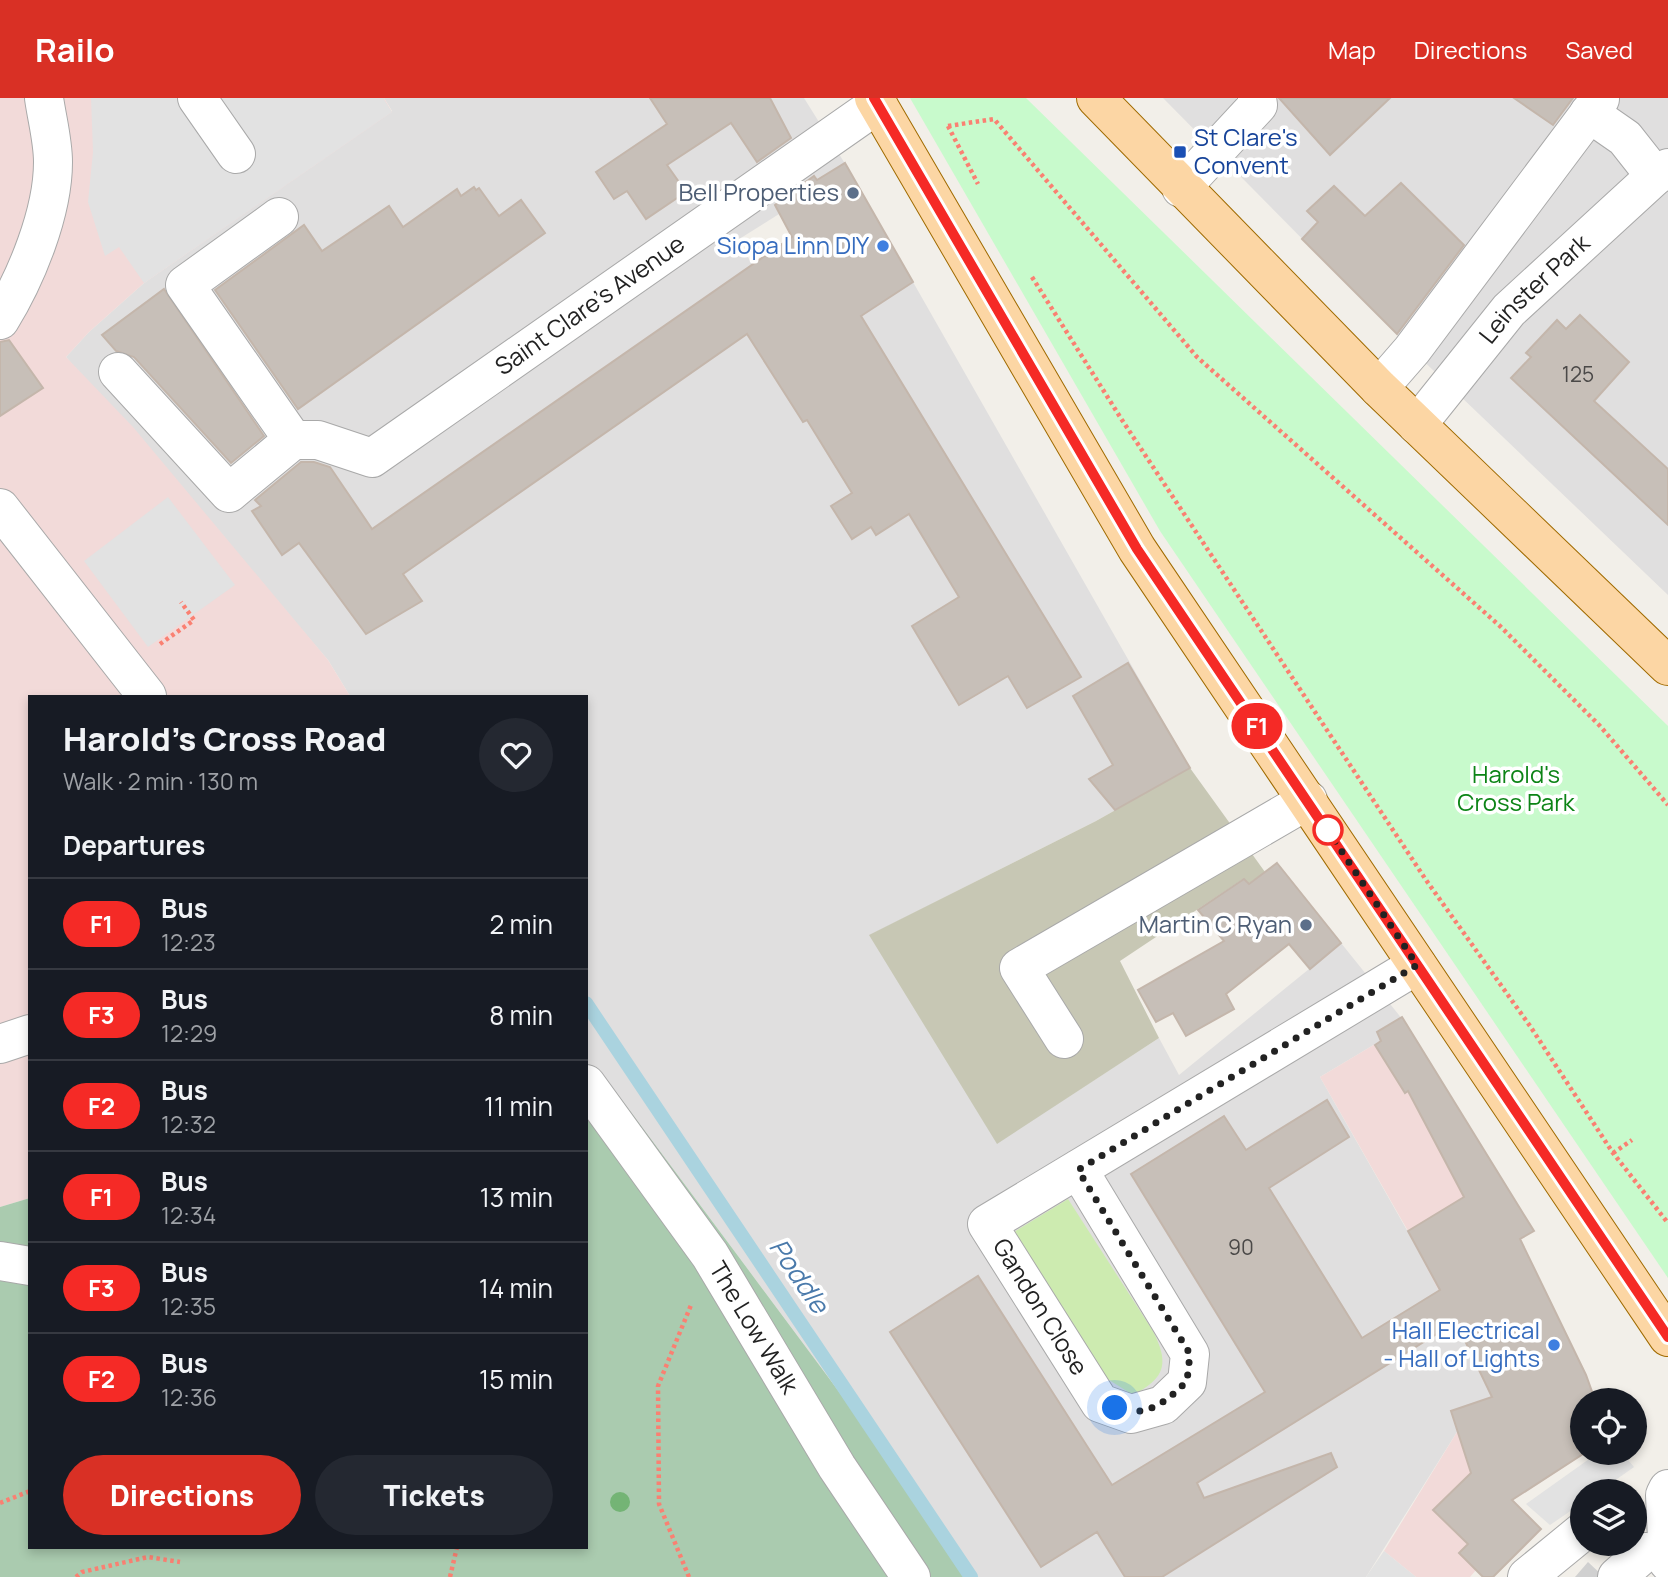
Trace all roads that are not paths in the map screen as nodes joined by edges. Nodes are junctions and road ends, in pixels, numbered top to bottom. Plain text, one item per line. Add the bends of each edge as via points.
1 (44, 98) edge
2 (197, 98) edge
3 (1257, 98) edge
4 (876, 101) edge
5 (1107, 102) edge
6 (1595, 106) edge
7 (236, 154) dead end
8 (1661, 172) edge
9 (1181, 188) junction
10 (279, 218) dead end
11 (0, 320) edge
12 (118, 372) dead end
13 (1379, 388) junction
14 (1417, 425) junction
15 (293, 440) junction
16 (0, 508) edge
17 (1668, 666) edge
18 (136, 682) edge
19 (1308, 800) junction
20 (1417, 965) junction
21 (28, 1035) edge
22 (1064, 1039) dead end
23 (0, 1044) edge
24 (588, 1087) edge
25 (1078, 1170) junction
26 (0, 1261) edge
27 (28, 1266) edge
28 (1668, 1337) edge
29 (1656, 1494) edge
30 (1570, 1542) edge
31 (1667, 1558) edge
32 (911, 1577) edge
33 (1527, 1577) edge
34 (1617, 1577) edge

1 - 11 street via 53,163 40,236 18,292
2 - 7 street
3 - 9 street via 1258,105
4 - 15 street, Saint Clare's Avenue via 372,458 318,440
4 - 19 main road via 1137,549
5 - 9 main road
6 - 8 street
6 - 13 street via 1412,351
8 - 14 street, Leinster Park via 1509,310
9 - 13 main road
10 - 15 street via 185,285
12 - 15 street via 229,492
13 - 14 main road
14 - 17 main road
16 - 18 street
19 - 20 main road
19 - 22 street via 1019,968
20 - 25 street, Gandon Close
20 - 28 main road
21 - 23 street
24 - 32 street, The Low Walk via 710,1255 837,1467
25 - 25 street, Gandon Close via 987,1224 1100,1403 1131,1414 1163,1405 1187,1381 1190,1354
26 - 27 street
29 - 31 street
30 - 33 street
31 - 34 street via 1644,1552

